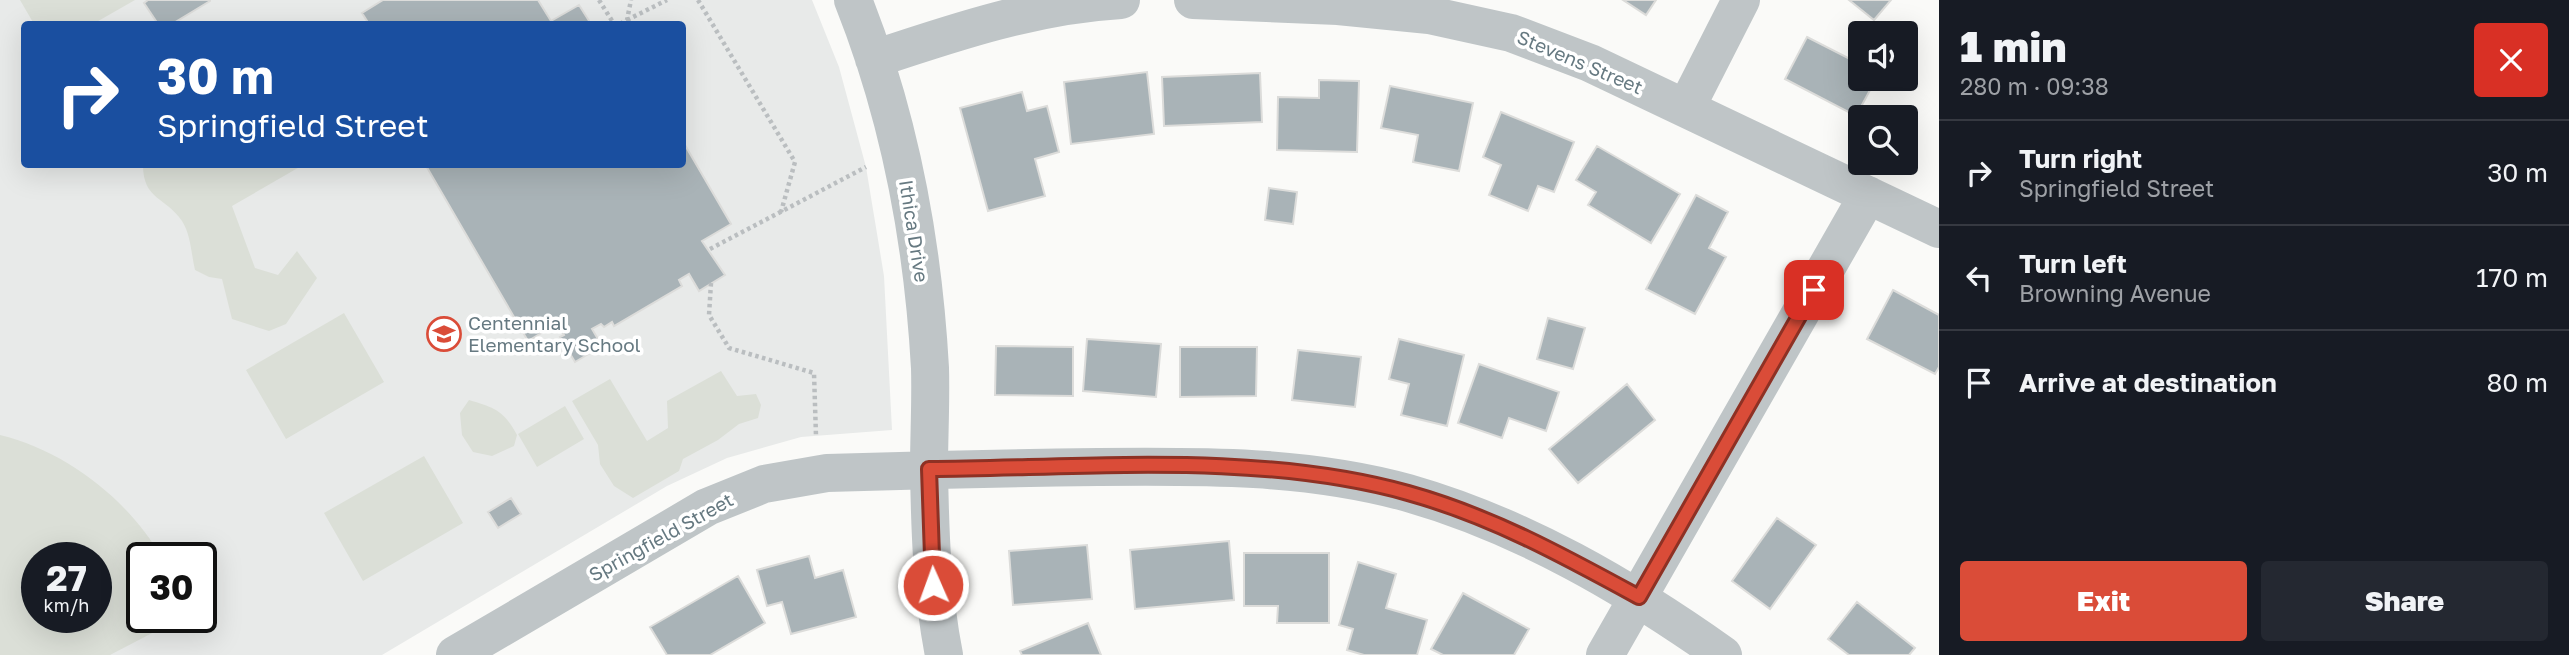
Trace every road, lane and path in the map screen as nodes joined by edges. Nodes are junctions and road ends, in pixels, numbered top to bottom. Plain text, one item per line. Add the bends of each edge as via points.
1 (599, 0) edge
2 (631, 0) edge
3 (667, 0) edge
4 (698, 0) edge
5 (853, 0) edge
6 (1121, 0) edge
7 (1741, 0) edge
8 (1213, 1) edge
9 (1005, 8) edge
10 (626, 20) joint
11 (612, 21) edge
12 (874, 59) junction
13 (1686, 108) junction
14 (866, 167) dead end
15 (1868, 195) junction
16 (781, 212) junction
17 (1939, 229) edge
18 (710, 249) dead end
19 (712, 283) dead end
20 (816, 436) dead end
21 (929, 469) junction
22 (1639, 597) junction
23 (460, 654) edge
24 (944, 655) edge
25 (1605, 655) edge
26 (1723, 655) edge

1 - 11 path
2 - 10 path
3 - 10 path
4 - 16 path via 795,162
5 - 12 street, Ithica Drive
6 - 9 street
7 - 13 street
8 - 13 street, Stevens Street via 1338,6 1470,23 1554,48
9 - 12 street
12 - 21 street, Ithica Drive via 902,157 920,259 930,371
13 - 15 street, Stevens Street
14 - 16 path
15 - 17 street, Stevens Street
15 - 22 street
16 - 18 path
19 - 20 path via 709,315 729,348 814,373
21 - 22 street, Springfield Street via 1221,466 1367,483 1494,523
21 - 23 street, Springfield Street via 794,477 735,494
21 - 24 street, Ithica Drive via 933,585
22 - 25 street
22 - 26 street, Springfield Street

